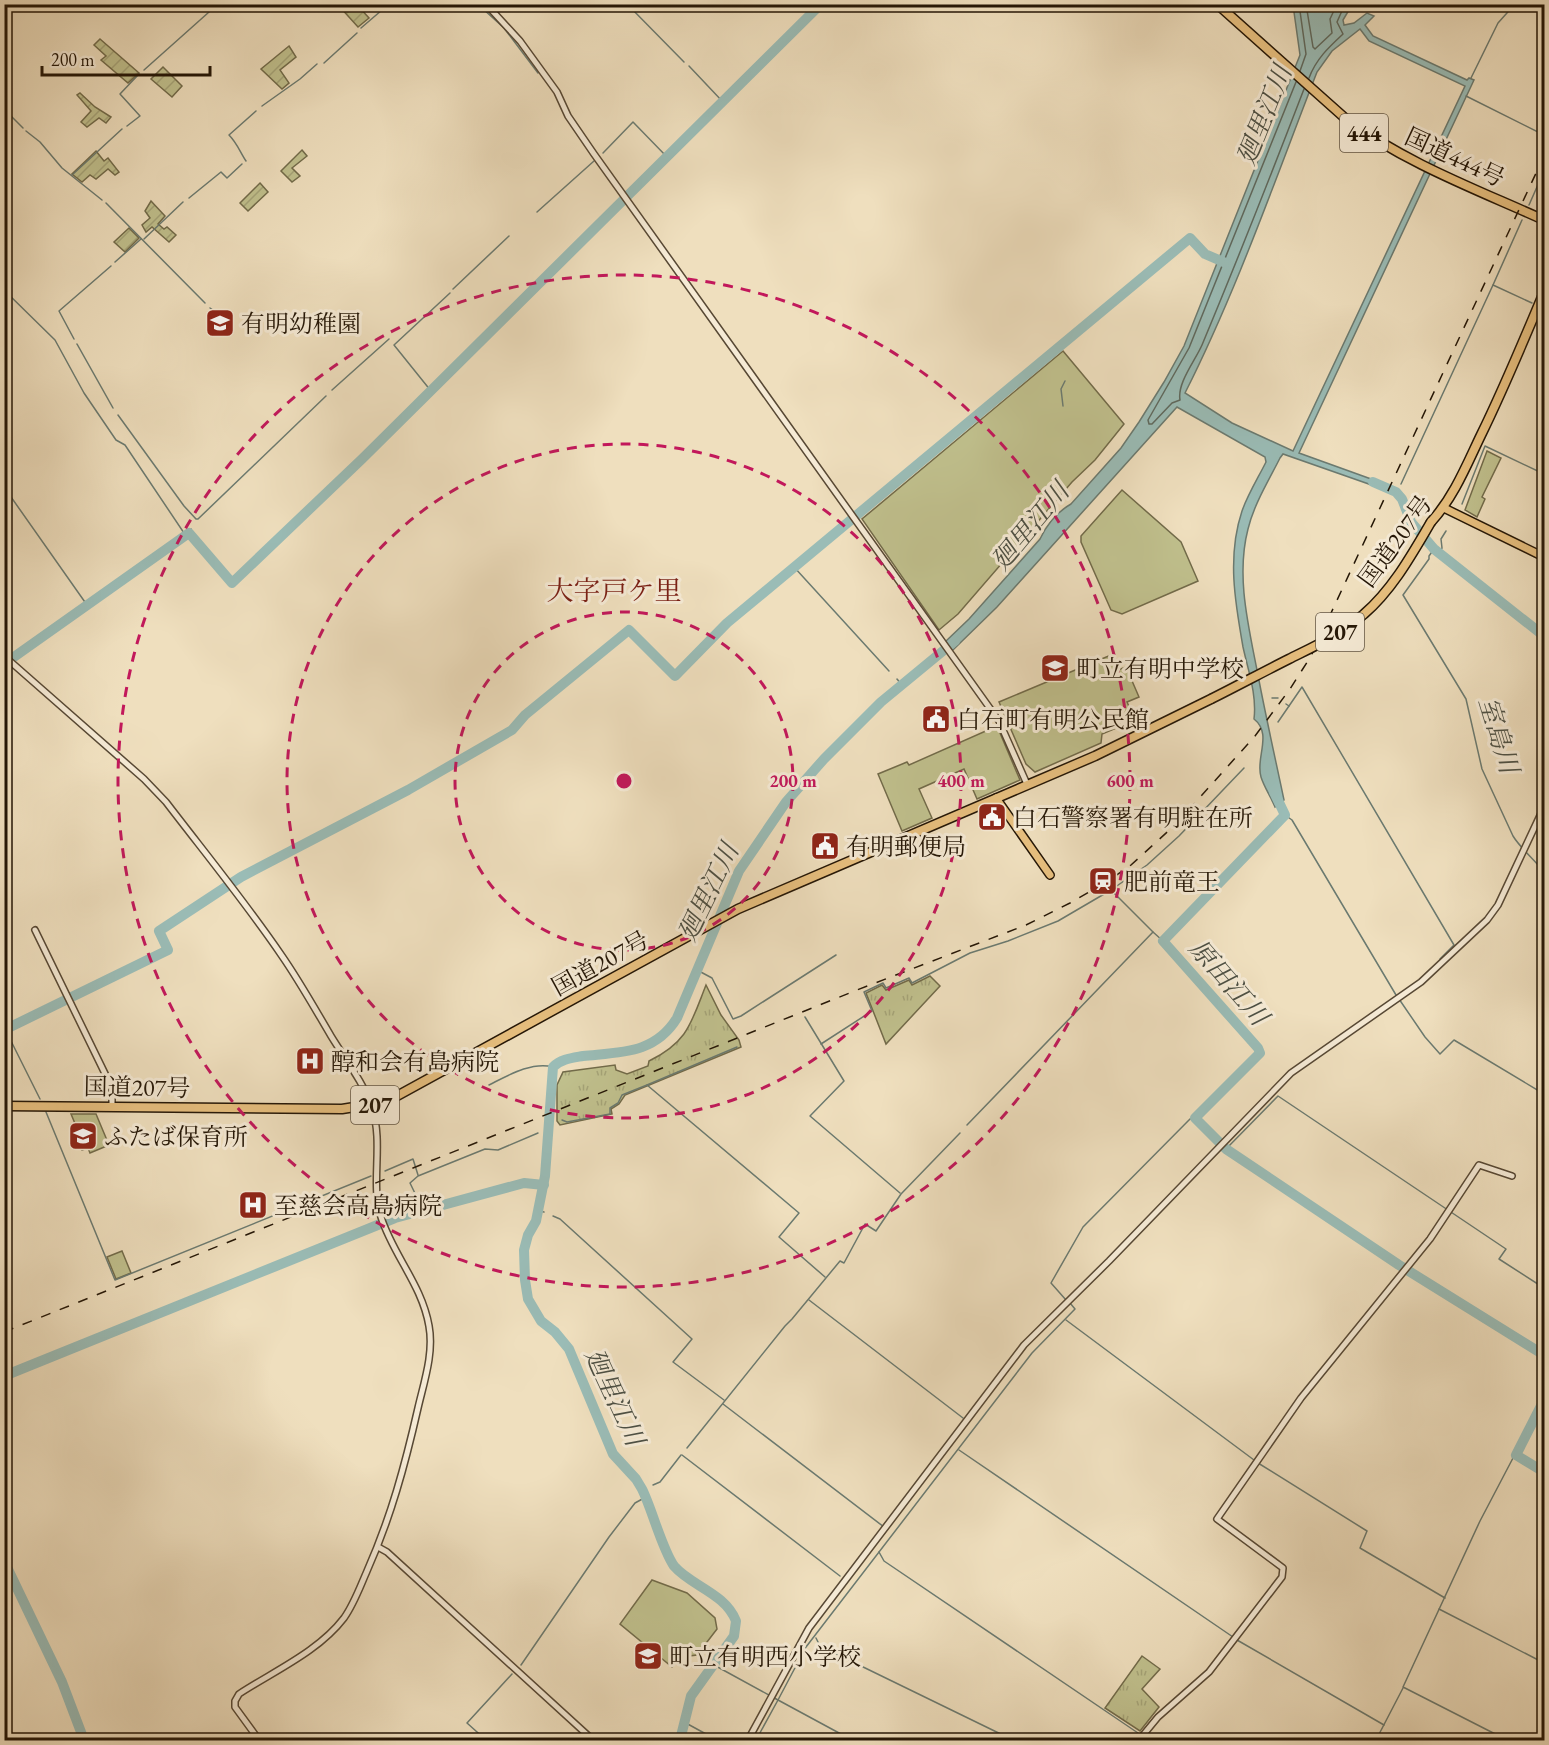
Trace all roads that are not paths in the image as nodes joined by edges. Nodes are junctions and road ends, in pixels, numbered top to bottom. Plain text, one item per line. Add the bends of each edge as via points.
1 (486, 4) edge
2 (1217, 4) edge
3 (1545, 220) edge
4 (1545, 292) edge
5 (1444, 508) junction
6 (1545, 557) edge
7 (4, 656) edge
8 (1027, 784) junction
9 (996, 798) junction
10 (1545, 807) edge
11 (1050, 875) dead end
12 (34, 930) dead end
13 (4, 1106) edge
14 (112, 1106) junction
15 (372, 1106) junction
16 (1512, 1176) dead end
17 (378, 1547) junction
18 (259, 1740) edge
19 (593, 1740) edge
20 (748, 1740) edge
21 (1139, 1740) edge

1 - 8 street via 520,41 557,92 568,116 622,193 999,721
2 - 3 highway, 国道444号 / 444 via 1369,136
4 - 5 highway, 国道207号 / 207
5 - 6 main road
5 - 8 highway, 国道207号 / 207, bridge via 1387,590 1346,629 1105,751
7 - 15 street via 166,802 283,957
8 - 9 highway, 国道207号 / 207
9 - 11 main road
9 - 15 highway, 国道207号 / 207 via 738,909 424,1082
10 - 20 street via 1487,920 1398,999 1291,1073 1024,1345 809,1628
12 - 14 street via 112,1088
13 - 14 highway, 国道207号 / 207
14 - 15 highway, 国道207号 / 207
15 - 17 street via 380,1215 426,1307 430,1329 429,1359 413,1431
16 - 21 street via 1479,1165 1410,1266 1301,1398 1217,1519 1283,1568 1282,1577 1209,1672 1158,1717
17 - 18 street via 356,1597 331,1633 239,1694 236,1707
17 - 19 street

